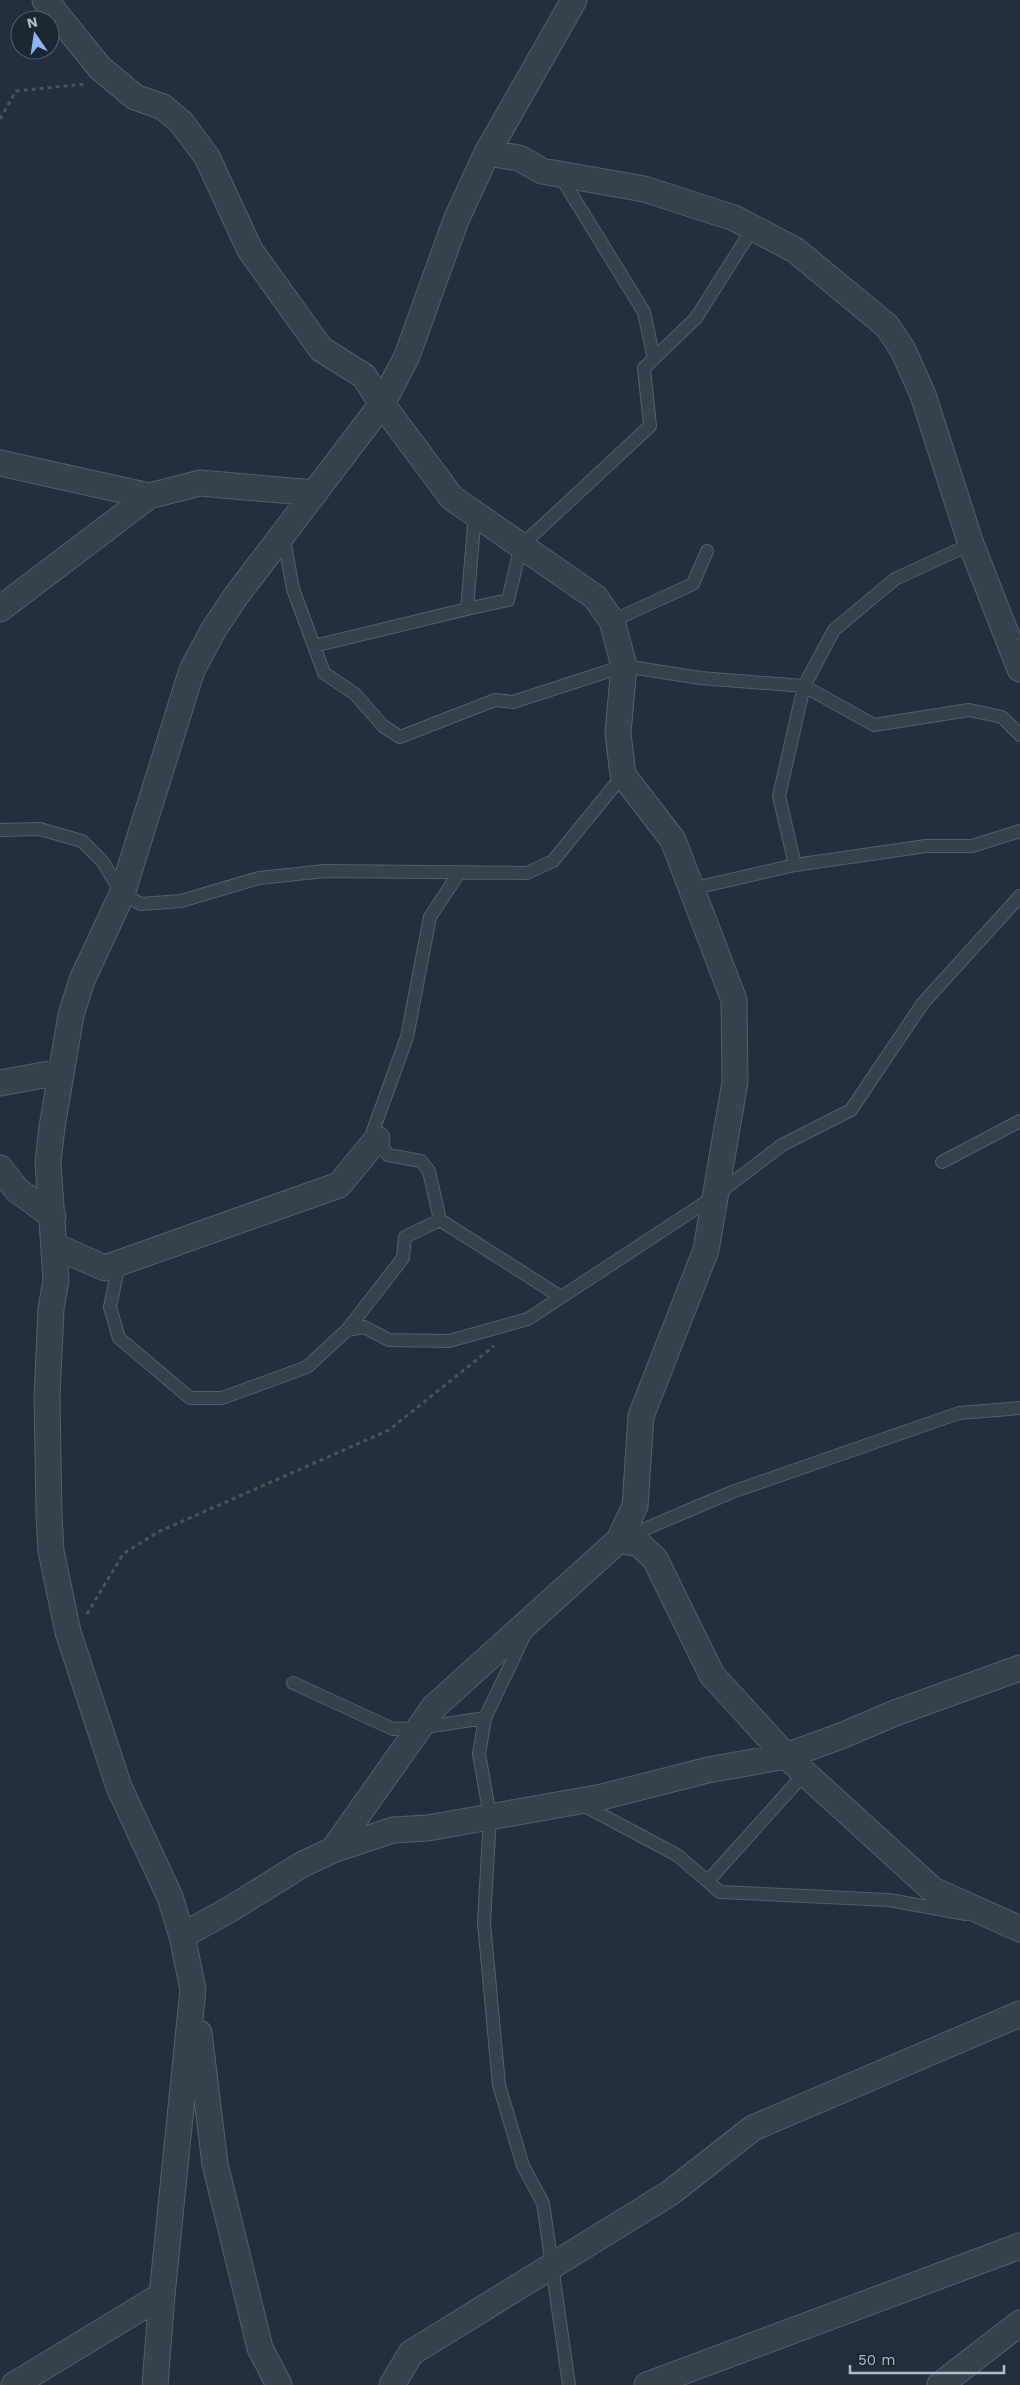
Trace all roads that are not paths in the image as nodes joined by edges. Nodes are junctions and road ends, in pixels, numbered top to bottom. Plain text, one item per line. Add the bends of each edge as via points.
1 (45, 0) edge
2 (574, 0) edge
3 (487, 152) junction
4 (559, 174) junction
5 (753, 228) junction
6 (654, 358) junction
7 (382, 404) junction
8 (0, 451) edge
9 (9, 465) edge
10 (315, 493) junction
11 (149, 496) junction
12 (475, 513) junction
13 (283, 534) junction
14 (971, 544) junction
15 (522, 546) junction
16 (707, 551) dead end
17 (0, 609) edge
18 (468, 609) junction
19 (612, 621) junction
20 (314, 646) junction
21 (1018, 663) edge
22 (624, 666) junction
23 (804, 686) junction
24 (1020, 735) edge
25 (623, 775) junction
26 (0, 830) edge
27 (1020, 832) edge
28 (795, 865) junction
29 (459, 873) junction
30 (691, 889) junction
31 (122, 894) junction
32 (1020, 896) edge
33 (60, 1072) junction
34 (0, 1083) edge
35 (1020, 1121) edge
36 (378, 1138) junction
37 (942, 1162) dead end
38 (0, 1168) edge
39 (715, 1196) junction
40 (53, 1216) junction
41 (440, 1220) junction
42 (55, 1246) junction
43 (119, 1263) junction
44 (561, 1297) junction
45 (347, 1330) junction
46 (1020, 1408) edge
47 (619, 1540) junction
48 (533, 1618) junction
49 (1020, 1668) edge
50 (293, 1683) dead end
51 (485, 1718) junction
52 (419, 1728) junction
53 (786, 1756) junction
54 (805, 1773) junction
55 (577, 1801) junction
56 (490, 1816) junction
57 (333, 1850) junction
58 (708, 1881) junction
59 (1011, 1924) edge
60 (182, 1936) junction
61 (193, 1989) junction
62 (1020, 2014) edge
63 (1020, 2246) edge
64 (552, 2267) junction
65 (162, 2295) junction
66 (1020, 2322) edge
67 (14, 2385) edge
68 (155, 2385) edge
69 (279, 2385) edge
70 (392, 2385) edge
71 (569, 2385) edge
72 (647, 2385) edge
73 (940, 2385) edge

1 - 7 street via 100,68 135,97 163,107 181,122 207,156 250,250 321,349 364,376
2 - 3 street
3 - 4 street via 519,158 542,171
3 - 7 street via 456,220 407,356
4 - 5 street via 644,190 734,218
4 - 6 lane via 644,312
5 - 6 lane via 696,318
5 - 14 street via 795,250 866,307 887,326 904,350 923,395
6 - 15 lane via 644,368 650,426
7 - 10 street
7 - 12 street via 452,498
8 - 9 lane
9 - 11 street
10 - 11 street via 200,483
10 - 13 street
11 - 17 street
12 - 15 street
12 - 18 lane
13 - 20 lane via 293,589
13 - 31 street via 236,596 192,670
14 - 21 street
14 - 23 lane via 895,579 834,630
15 - 18 lane via 508,600
15 - 19 street via 595,597
16 - 19 lane via 693,584
18 - 20 lane
19 - 22 street
20 - 22 lane via 324,673 355,694 383,726 400,737 495,700 513,702
22 - 23 lane via 700,678
22 - 25 street via 618,733
23 - 24 lane via 874,725 969,710 1002,717
23 - 28 lane via 779,796
25 - 29 lane via 554,861 527,874
25 - 30 street via 673,840
26 - 31 lane via 40,829 82,841 104,862
27 - 28 lane via 972,846 926,846
28 - 30 lane
29 - 31 lane via 325,871 259,878 181,901 141,904
29 - 36 lane via 430,917 407,1037 372,1131
30 - 39 street via 734,1000 735,1082
31 - 33 street via 82,980 71,1015
32 - 39 lane via 923,1003 851,1110 782,1145
33 - 34 street
33 - 40 street via 48,1162
35 - 37 lane
36 - 41 lane via 388,1155 421,1161 430,1171
36 - 43 street via 339,1185
38 - 40 street via 16,1190
39 - 44 lane
39 - 47 street via 706,1250 641,1416 635,1506
40 - 42 street
41 - 44 lane
41 - 45 lane via 405,1237 403,1258
42 - 43 street via 105,1268
42 - 60 street via 56,1280 51,1309 47,1396 51,1551 68,1632 119,1787 170,1897
43 - 45 lane via 110,1307 119,1338 190,1398 222,1398 306,1367
44 - 45 lane via 528,1319 449,1341 389,1340 364,1327
46 - 47 lane via 959,1413 732,1492
47 - 48 street
47 - 53 street via 639,1544 655,1558 712,1675
48 - 51 lane
48 - 52 street via 434,1707
49 - 53 street
50 - 52 lane via 392,1729
51 - 52 lane
51 - 56 lane via 479,1754
52 - 57 street
53 - 54 street
53 - 55 street via 708,1770
54 - 58 lane
54 - 59 street via 933,1890
55 - 56 street
55 - 58 lane via 677,1855
56 - 57 street via 428,1828 393,1830
56 - 64 lane via 484,1923 499,2085 523,2166 543,2203
57 - 60 street via 303,1864
58 - 59 lane via 720,1892 888,1900
60 - 61 street
61 - 65 street
61 - 69 street via 215,2164 260,2348
62 - 64 street via 753,2128 670,2193
63 - 72 street
64 - 70 street via 411,2354
64 - 71 lane
65 - 67 street
65 - 68 street
66 - 73 street

